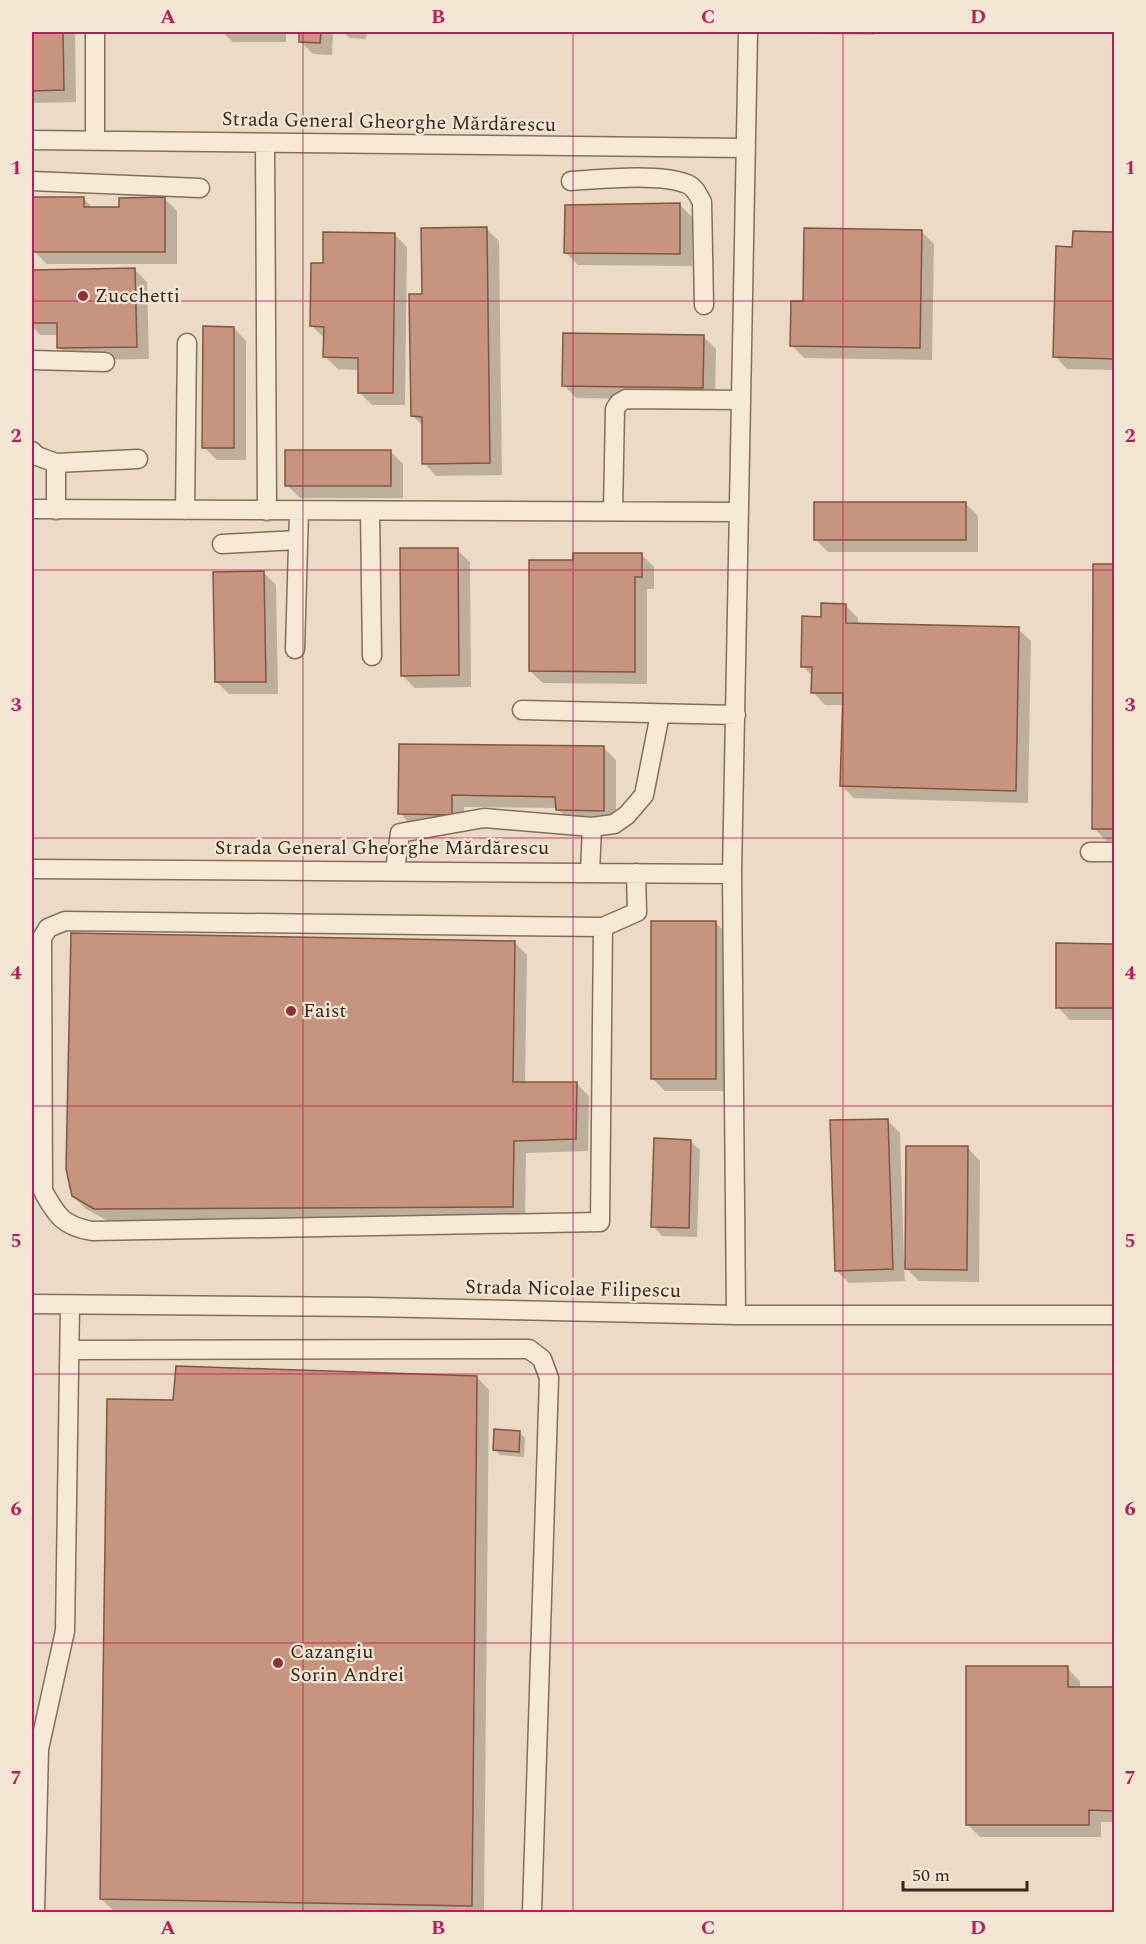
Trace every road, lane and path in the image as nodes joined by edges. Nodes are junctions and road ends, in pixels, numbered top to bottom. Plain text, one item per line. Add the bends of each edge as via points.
1 (95, 32) edge
2 (748, 32) edge
3 (32, 140) edge
4 (95, 140) junction
5 (265, 143) junction
6 (607, 147) junction
7 (746, 148) junction
8 (607, 179) junction
9 (571, 181) dead end
10 (32, 182) edge
11 (200, 188) dead end
12 (704, 305) dead end
13 (187, 343) dead end
14 (32, 360) edge
15 (105, 362) dead end
16 (741, 400) junction
17 (32, 451) edge
18 (138, 459) dead end
19 (56, 463) junction
20 (32, 509) edge
21 (56, 510) junction
22 (184, 510) junction
23 (267, 511) junction
24 (298, 511) junction
25 (370, 511) junction
26 (613, 511) junction
27 (739, 512) junction
28 (298, 540) junction
29 (222, 544) dead end
30 (295, 650) dead end
31 (372, 656) dead end
32 (522, 710) dead end
33 (660, 714) junction
34 (736, 715) junction
35 (592, 827) junction
36 (1090, 852) dead end
37 (1114, 852) edge
38 (32, 869) edge
39 (395, 870) junction
40 (590, 872) junction
41 (636, 873) junction
42 (732, 874) junction
43 (603, 927) junction
44 (32, 1304) edge
45 (70, 1305) junction
46 (736, 1315) junction
47 (1114, 1315) edge
48 (70, 1350) junction
49 (35, 1912) edge
50 (532, 1912) edge

1 - 4 street
2 - 7 street
3 - 4 street, Strada General Gheorghe Mărdărescu
4 - 5 street, Strada General Gheorghe Mărdărescu
5 - 6 street, Strada General Gheorghe Mărdărescu
5 - 23 street
6 - 7 street, Strada General Gheorghe Mărdărescu
6 - 8 street
7 - 16 street
8 - 9 street
8 - 12 street via 663,179 689,184 697,192 702,202
10 - 11 street
13 - 22 street
14 - 15 street
16 - 26 street via 626,399 619,403 615,409
16 - 27 street
17 - 19 street
18 - 19 street
19 - 21 street
20 - 21 street
21 - 22 street
22 - 23 street
23 - 24 street
24 - 25 street
24 - 28 street
25 - 26 street
25 - 31 street
26 - 27 street
27 - 34 street
28 - 29 street
28 - 30 street
32 - 33 street
33 - 34 street
33 - 35 street via 644,795 614,824
34 - 42 street
35 - 39 street via 484,818 400,833
35 - 40 street
36 - 37 street
38 - 39 street, Strada General Gheorghe Mărdărescu
39 - 40 street, Strada General Gheorghe Mărdărescu
40 - 41 street, Strada General Gheorghe Mărdărescu
41 - 42 street, Strada General Gheorghe Mărdărescu
41 - 43 street via 637,912
42 - 46 street
43 - 43 street via 600,1222 92,1231 74,1228 56,1215 43,1191 42,938 48,928 65,921
44 - 45 street, Strada Nicolae Filipescu
45 - 46 street, Strada Nicolae Filipescu
45 - 48 street
46 - 47 street, Strada Nicolae Filipescu
48 - 49 street via 65,1631 39,1749
48 - 50 street via 529,1349 542,1359 549,1378

